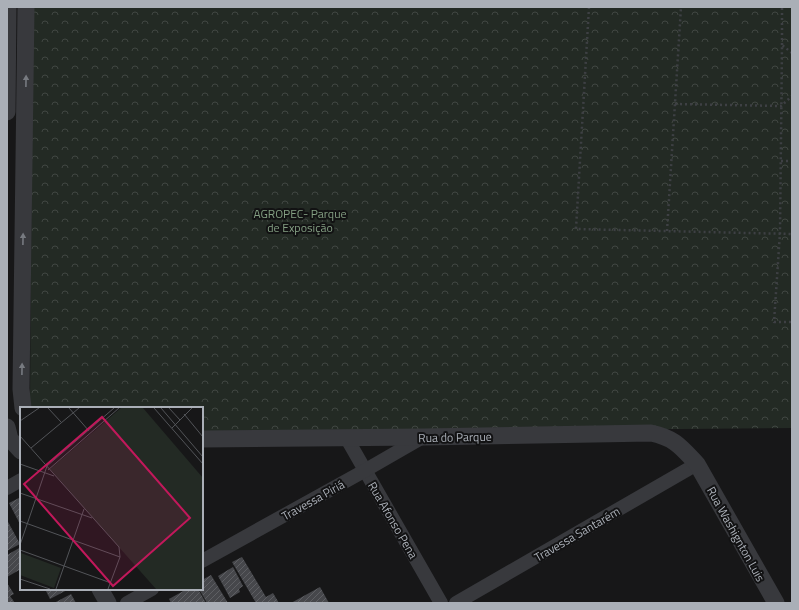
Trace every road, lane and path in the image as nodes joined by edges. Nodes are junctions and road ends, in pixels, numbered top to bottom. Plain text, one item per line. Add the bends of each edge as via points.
1 (8, 7) edge
2 (26, 7) edge
3 (589, 7) edge
4 (681, 7) edge
5 (782, 7) edge
6 (782, 45) junction
7 (792, 53) edge
8 (792, 96) edge
9 (675, 104) junction
10 (781, 106) junction
11 (25, 110) junction
12 (7, 111) edge
13 (781, 161) junction
14 (792, 161) edge
15 (667, 231) junction
16 (780, 233) junction
17 (792, 234) edge
18 (792, 322) edge
19 (23, 407) edge
20 (346, 437) junction
21 (423, 437) junction
22 (203, 439) edge
23 (697, 464) junction
24 (364, 471) junction
25 (20, 481) edge
26 (7, 488) edge
27 (203, 560) edge
28 (101, 590) edge
29 (150, 590) edge
30 (108, 603) edge
31 (126, 603) edge
32 (441, 603) edge
33 (456, 603) edge
34 (776, 603) edge

1 - 12 street
11 -> 2 street
3 - 15 path via 576,229
4 - 9 path
5 - 6 path
6 - 7 path
6 - 10 path
8 - 10 path
9 - 10 path
9 - 15 path
10 - 13 path
11 - 12 street
19 -> 11 street via 21,389
13 - 14 path
13 - 16 path
15 - 16 path
16 - 17 path
16 - 18 path via 774,322
20 - 21 street, Rua do Parque
20 - 22 street, Rua do Parque
20 - 24 street, Rua Afonso Pena
21 - 23 street, Rua do Parque via 651,433 672,440
21 - 24 street, Travessa Piriá
23 - 33 street, Travessa Santarém
23 - 34 street, Rua Washignton Luis
24 - 27 street, Travessa Piriá
24 - 32 street, Rua Afonso Pena
25 - 26 street
28 - 30 street
29 - 31 street

